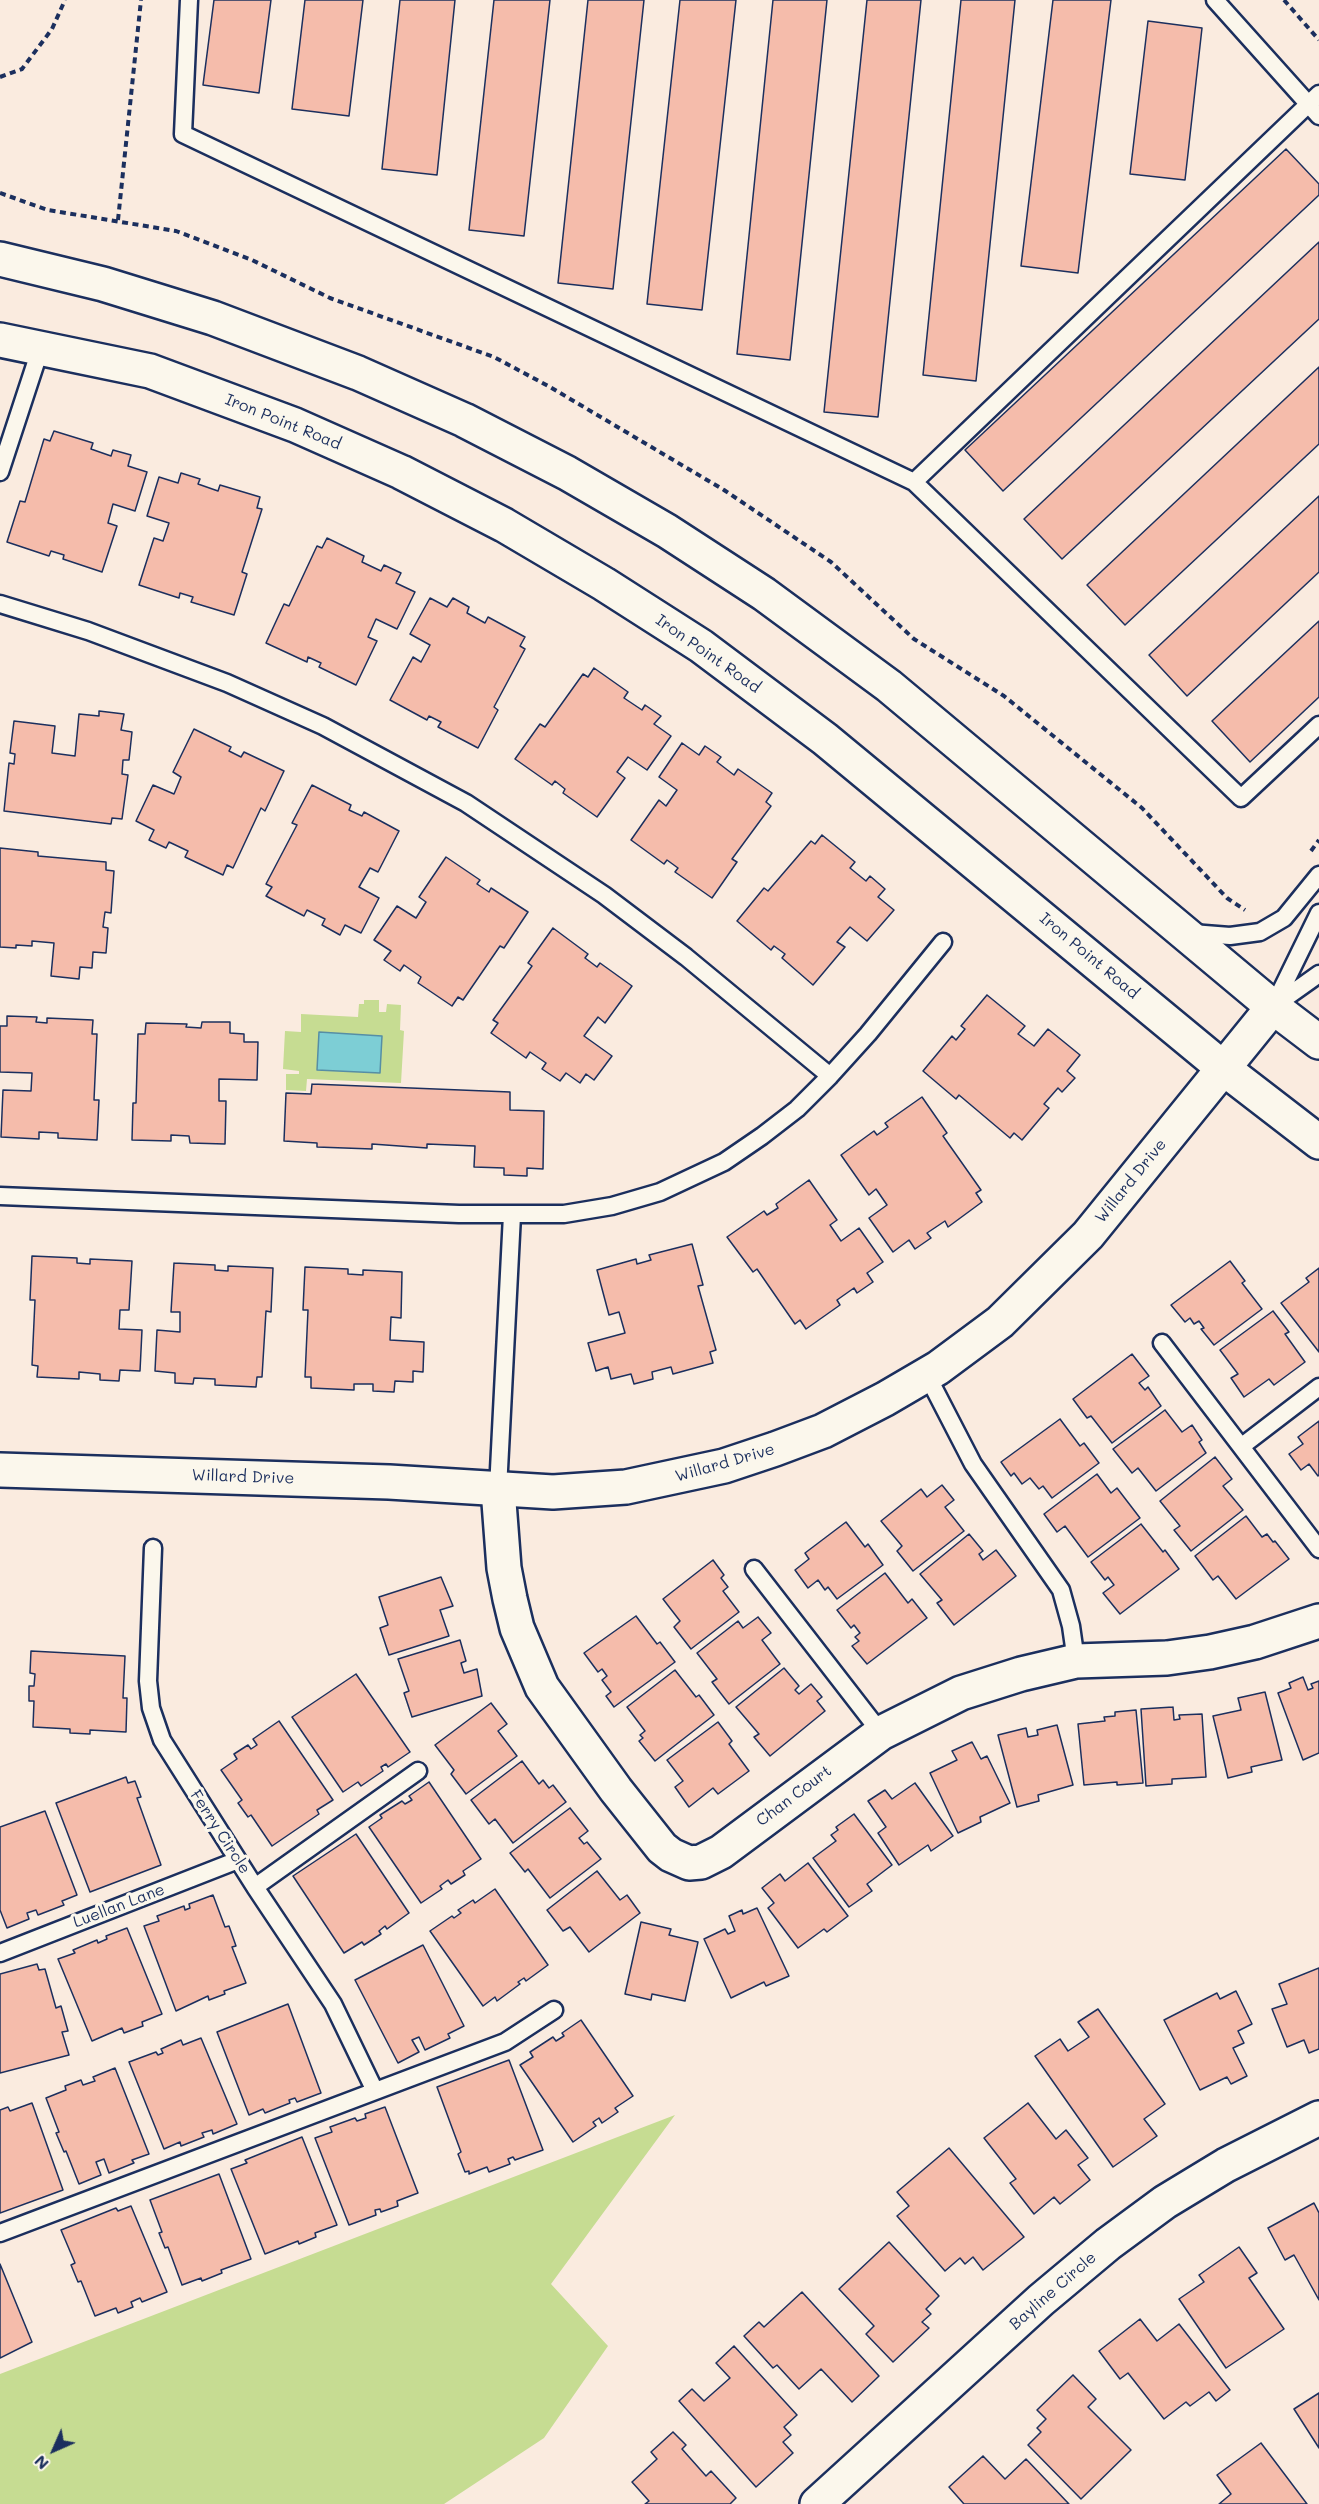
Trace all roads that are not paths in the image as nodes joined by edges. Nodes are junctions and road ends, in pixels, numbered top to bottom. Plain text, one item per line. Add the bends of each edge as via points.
1 (189, 0) edge
2 (1215, 0) edge
3 (1316, 104) edge
4 (0, 259) edge
5 (0, 340) edge
6 (40, 350) junction
7 (0, 472) edge
8 (914, 482) junction
9 (0, 604) edge
10 (1319, 725) edge
11 (1319, 875) edge
12 (1319, 913) edge
13 (1184, 932) junction
14 (943, 942) dead end
15 (1319, 974) edge
16 (1273, 1007) junction
17 (1319, 1042) edge
18 (1223, 1068) junction
19 (830, 1076) junction
20 (1319, 1142) edge
21 (0, 1196) edge
22 (512, 1215) junction
23 (1162, 1343) dead end
24 (927, 1375) junction
25 (1319, 1387) edge
26 (1242, 1446) junction
27 (0, 1470) edge
28 (498, 1489) junction
29 (153, 1548) dead end
30 (1319, 1549) edge
31 (754, 1569) dead end
32 (1319, 1621) edge
33 (1076, 1661) junction
34 (881, 1732) junction
35 (418, 1772) dead end
36 (238, 1860) junction
37 (255, 1887) junction
38 (0, 1953) edge
39 (554, 2010) dead end
40 (375, 2091) junction
41 (1319, 2118) edge
42 (0, 2233) edge
43 (817, 2504) edge

1 - 8 lane via 183,134
2 - 3 lane
3 - 8 lane
4 - 13 street via 103,284 213,318 336,364 464,420 567,473 668,531 764,594 870,672
5 - 6 street, Iron Point Road
6 - 7 lane
6 - 18 street, Iron Point Road via 150,370 295,425 401,472 504,525 604,584 701,646 825,739
8 - 10 lane via 1241,798
9 - 19 lane via 88,631 226,683 323,726 466,803 604,895
11 - 13 lane via 1284,918 1260,932 1230,936
12 - 16 lane
13 - 16 street
14 - 19 lane
15 - 16 lane
16 - 17 street
16 - 18 street, Willard Drive
18 - 20 street, Iron Point Road
18 - 24 street, Willard Drive via 1088,1235 1000,1322
19 - 22 lane via 762,1136 724,1161 660,1192 576,1212
21 - 22 lane
22 - 28 lane
23 - 26 lane
24 - 28 street, Willard Drive via 823,1431 724,1466 626,1487 553,1492
24 - 33 lane via 973,1464 1061,1590
25 - 26 lane
26 - 30 lane
27 - 28 street, Willard Drive
28 - 34 street, Chan Court via 504,1568 517,1628 529,1660 557,1709 616,1790 671,1856 689,1863 711,1858
29 - 36 lane, Ferry Circle via 148,1671 151,1708 162,1740
31 - 34 lane
32 - 33 street, Chan Court via 1210,1652 1167,1658
33 - 34 street, Chan Court via 961,1693
35 - 37 lane
36 - 37 lane, Ferry Circle
36 - 38 lane, Luellan Lane
37 - 40 lane, Ferry Circle via 333,2004
39 - 40 lane via 504,2042
40 - 42 lane
41 - 43 street, Bayline Circle via 1226,2165 1107,2244

